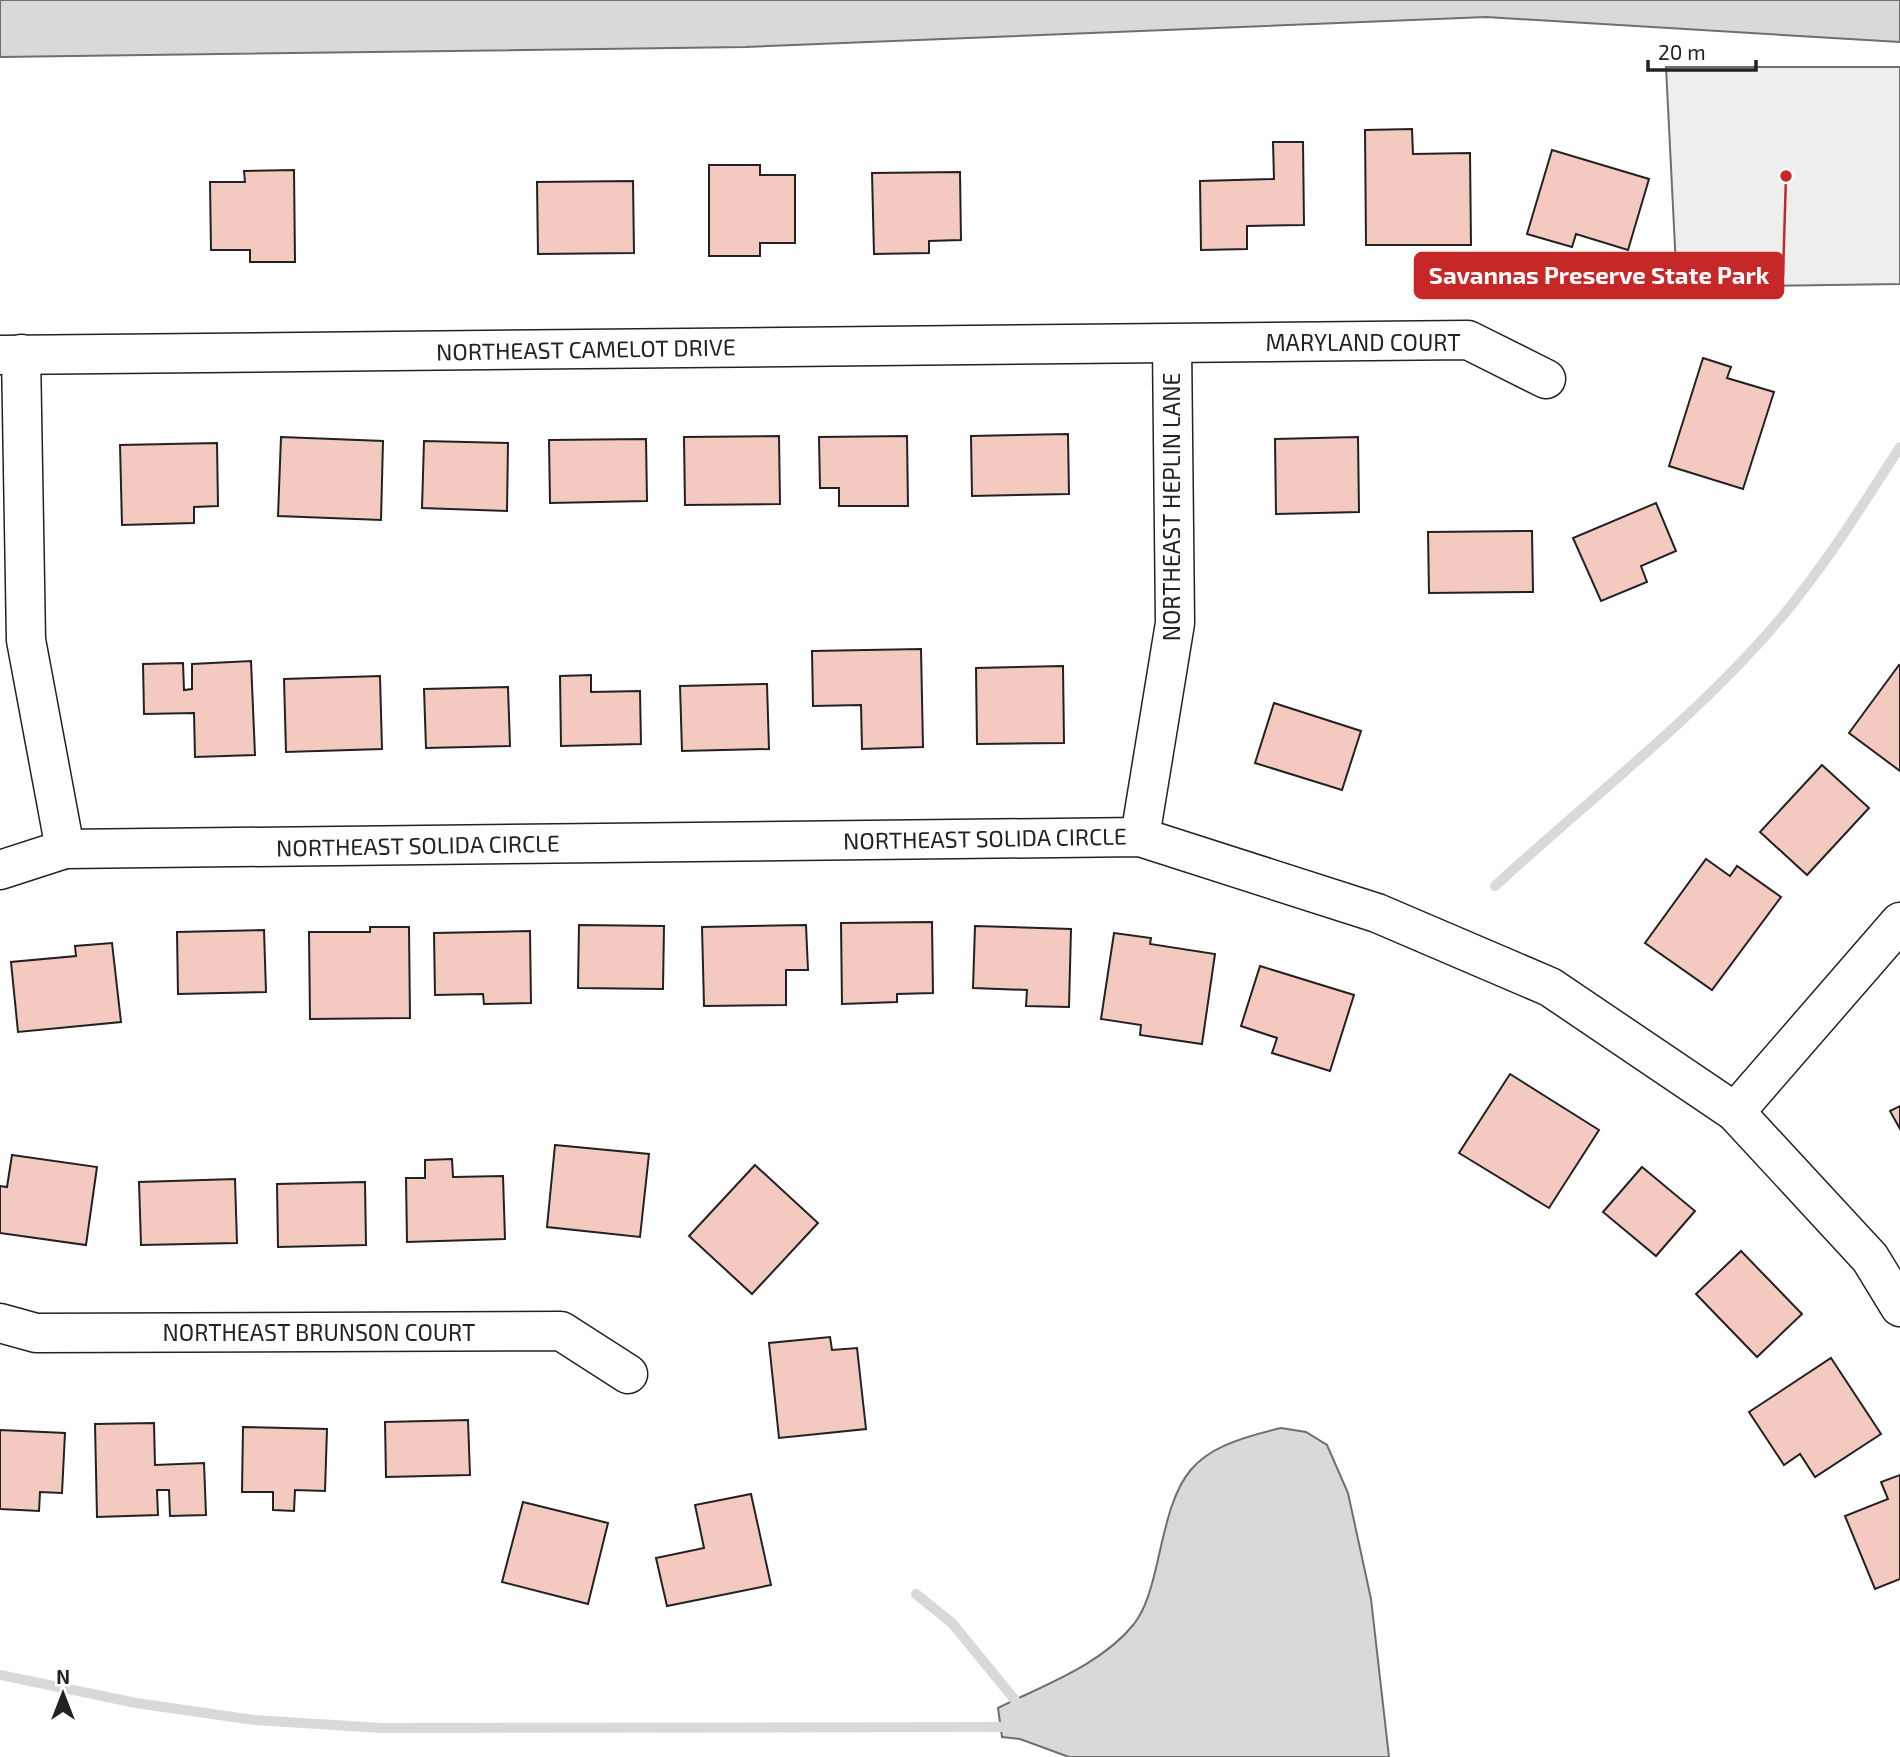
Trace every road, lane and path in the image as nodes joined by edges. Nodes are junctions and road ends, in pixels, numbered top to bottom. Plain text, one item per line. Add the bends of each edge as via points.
1 (1172, 344) junction
2 (10, 355) edge
3 (1546, 379) dead end
4 (1140, 836) junction
5 (65, 849) junction
6 (0, 870) edge
7 (1900, 922) edge
8 (1735, 1112) junction
9 (1900, 1307) edge
10 (0, 1323) edge
11 (628, 1374) dead end

1 - 2 street, NORTHEAST CAMELOT DRIVE
1 - 3 street, MARYLAND COURT via 1468,340
1 - 4 street, NORTHEAST HEPLIN LANE via 1175,623
2 - 5 street via 26,640
4 - 5 street, NORTHEAST SOLIDA CIRCLE
4 - 8 street, NORTHEAST SOLIDA CIRCLE via 1377,913 1550,987
5 - 6 street, NORTHEAST SOLIDA CIRCLE
7 - 8 street
8 - 9 street, NORTHEAST SOLIDA CIRCLE via 1870,1258
10 - 11 street, NORTHEAST BRUNSON COURT via 36,1333 561,1331

